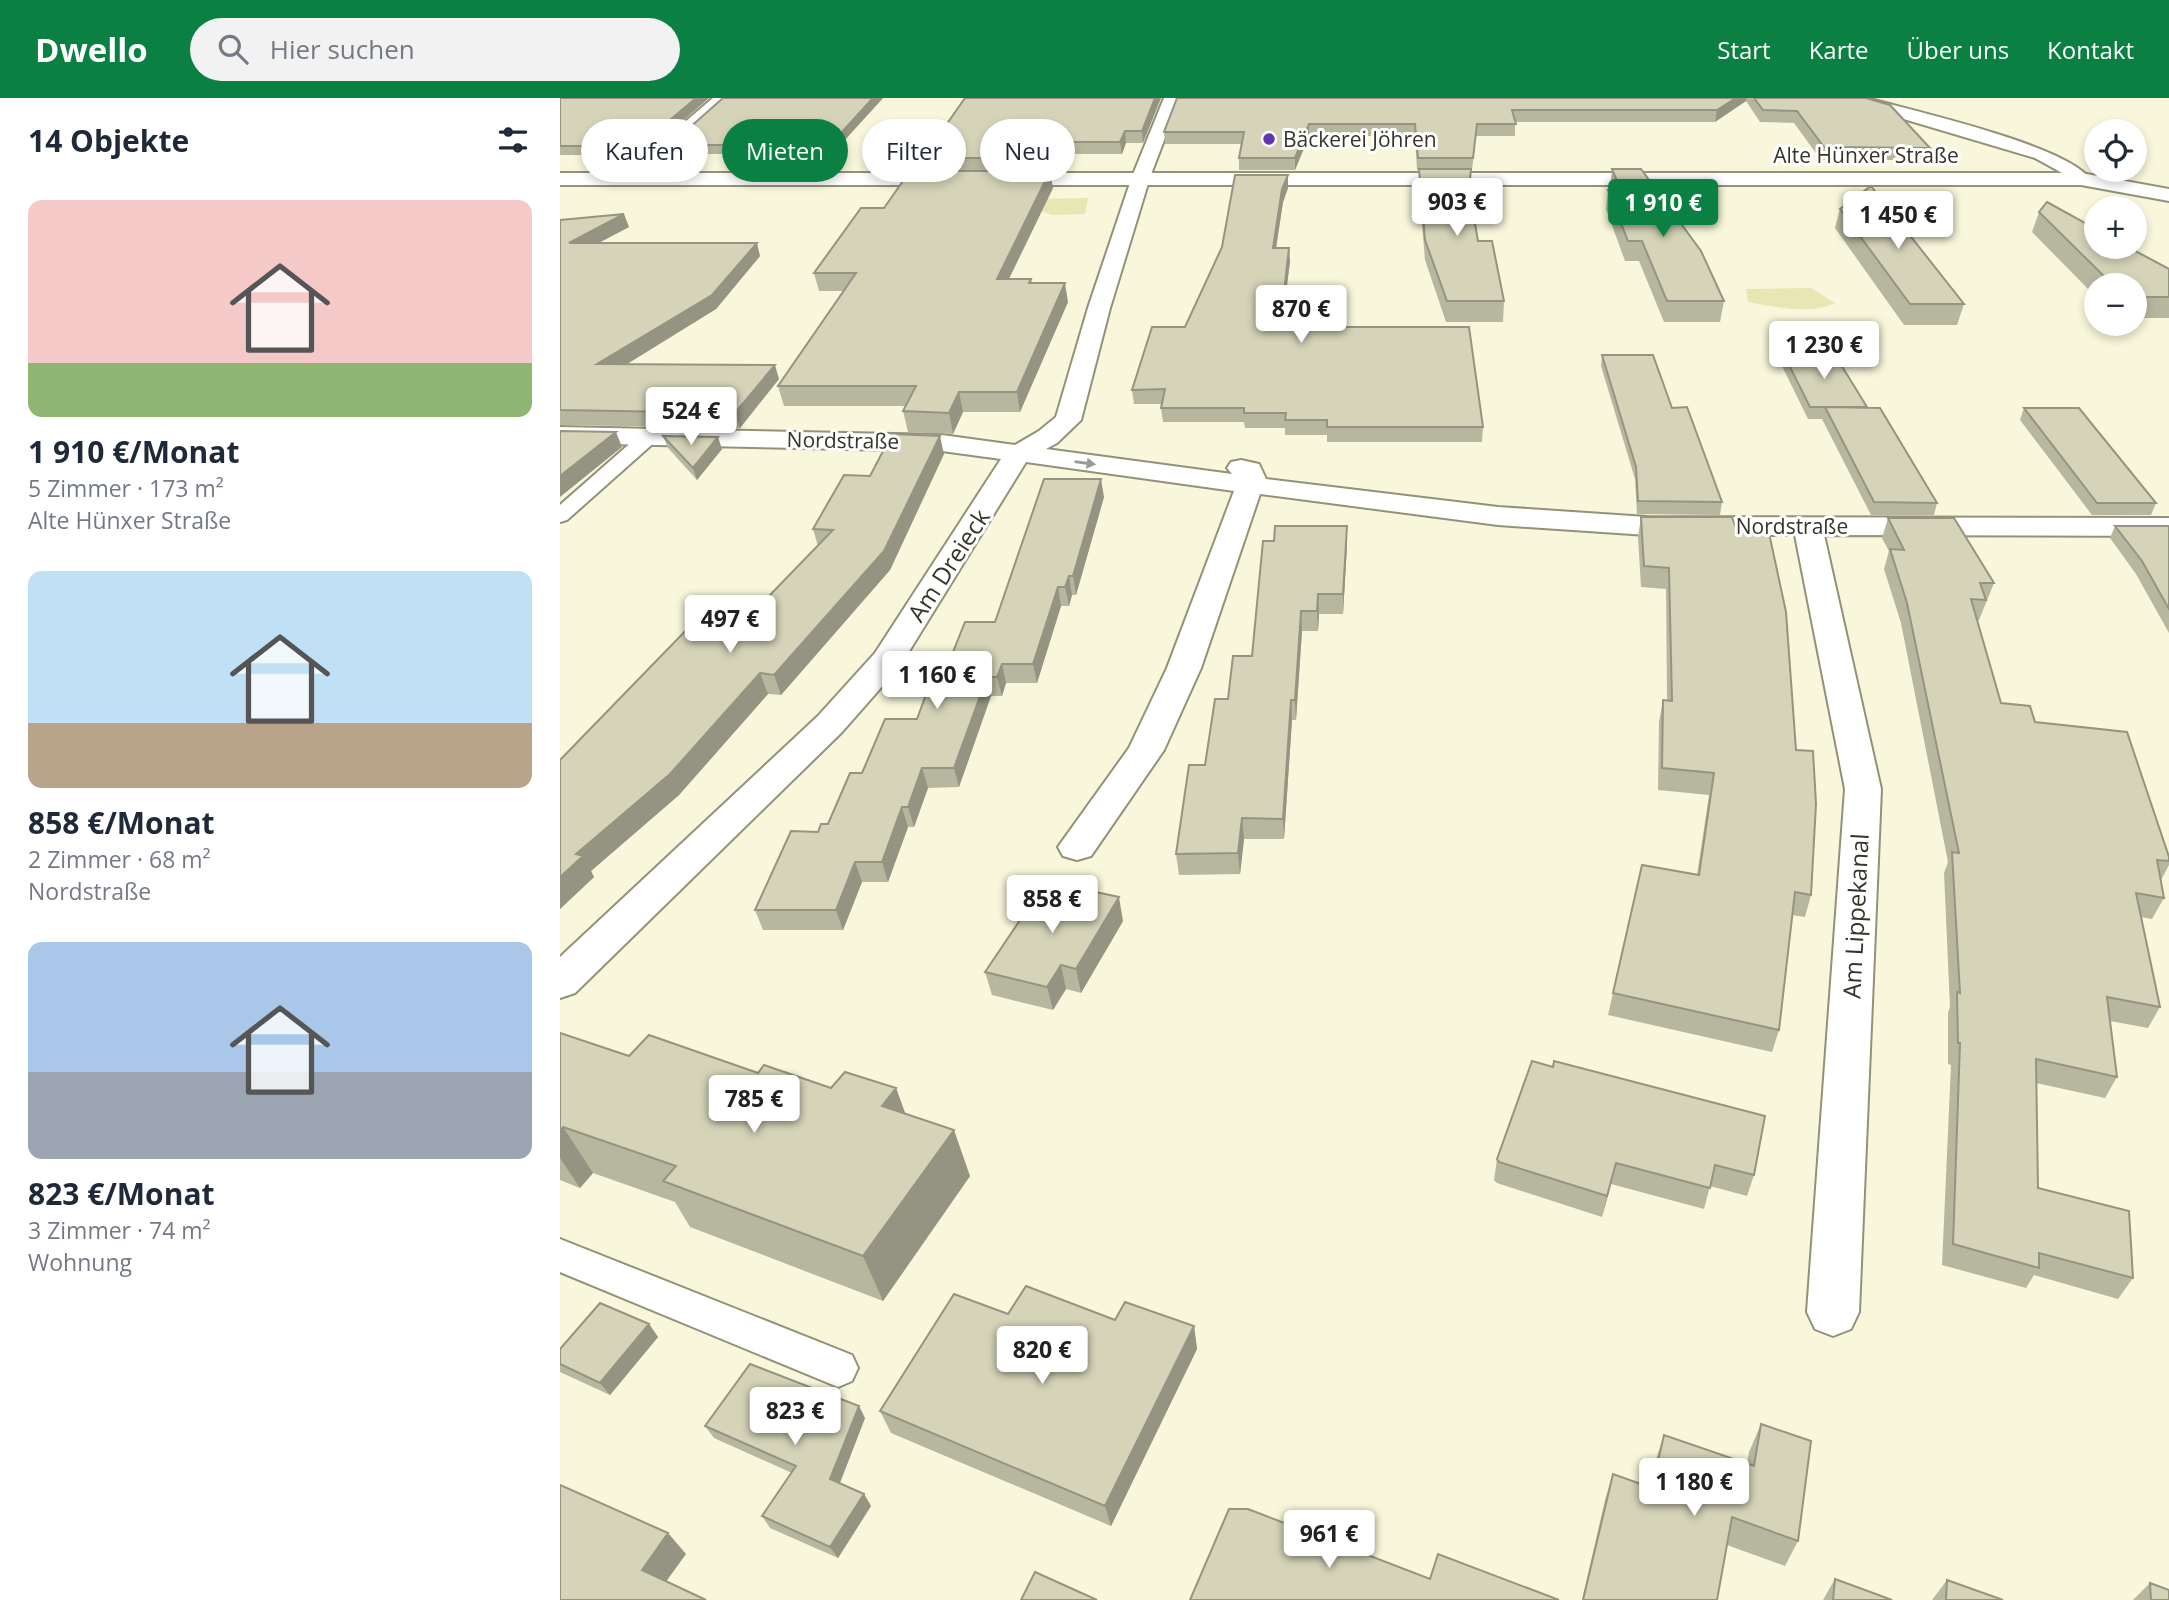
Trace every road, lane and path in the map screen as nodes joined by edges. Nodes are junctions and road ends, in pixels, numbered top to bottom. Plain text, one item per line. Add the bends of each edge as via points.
1 (723, 98) edge
2 (1172, 98) edge
3 (1849, 98) edge
4 (699, 119) edge
5 (2000, 142) junction
6 (1140, 177) junction
7 (708, 178) edge
8 (1999, 178) junction
9 (560, 179) edge
10 (581, 179) edge
11 (2081, 179) junction
12 (2169, 195) edge
13 (560, 435) edge
14 (650, 436) junction
15 (1048, 437) junction
16 (1018, 454) junction
17 (1249, 485) junction
18 (560, 516) edge
19 (1808, 526) junction
20 (2169, 527) edge
21 (1077, 847) dead end
22 (560, 982) edge
23 (560, 1255) edge
24 (1833, 1312) dead end
25 (838, 1368) dead end

1 - 4 street
2 - 6 street, Am Dreieck
3 - 5 street
5 - 8 street via 2008,162
5 - 11 street via 2041,154
6 - 7 street, Alte Hünxer Straße
6 - 8 street, Alte Hünxer Straße
6 - 15 street, Am Dreieck via 1068,420
8 - 11 street, Alte Hünxer Straße
9 - 10 street, Alte Hünxer Straße
11 - 12 street
13 - 14 street, Nordstraße
14 - 16 street, Nordstraße via 942,443
14 - 18 lane
15 - 16 street, Am Dreieck
15 - 17 street via 1234,465 1249,470 1253,476
16 -> 17 street, Nordstraße
16 - 22 street, Am Dreieck via 888,659 830,724
17 - 19 street, Nordstraße via 1498,516 1647,526
17 - 21 street via 1184,668 1146,750
19 - 20 street, Nordstraße
19 - 24 street, Am Lippekanal via 1863,789
23 - 25 lane

